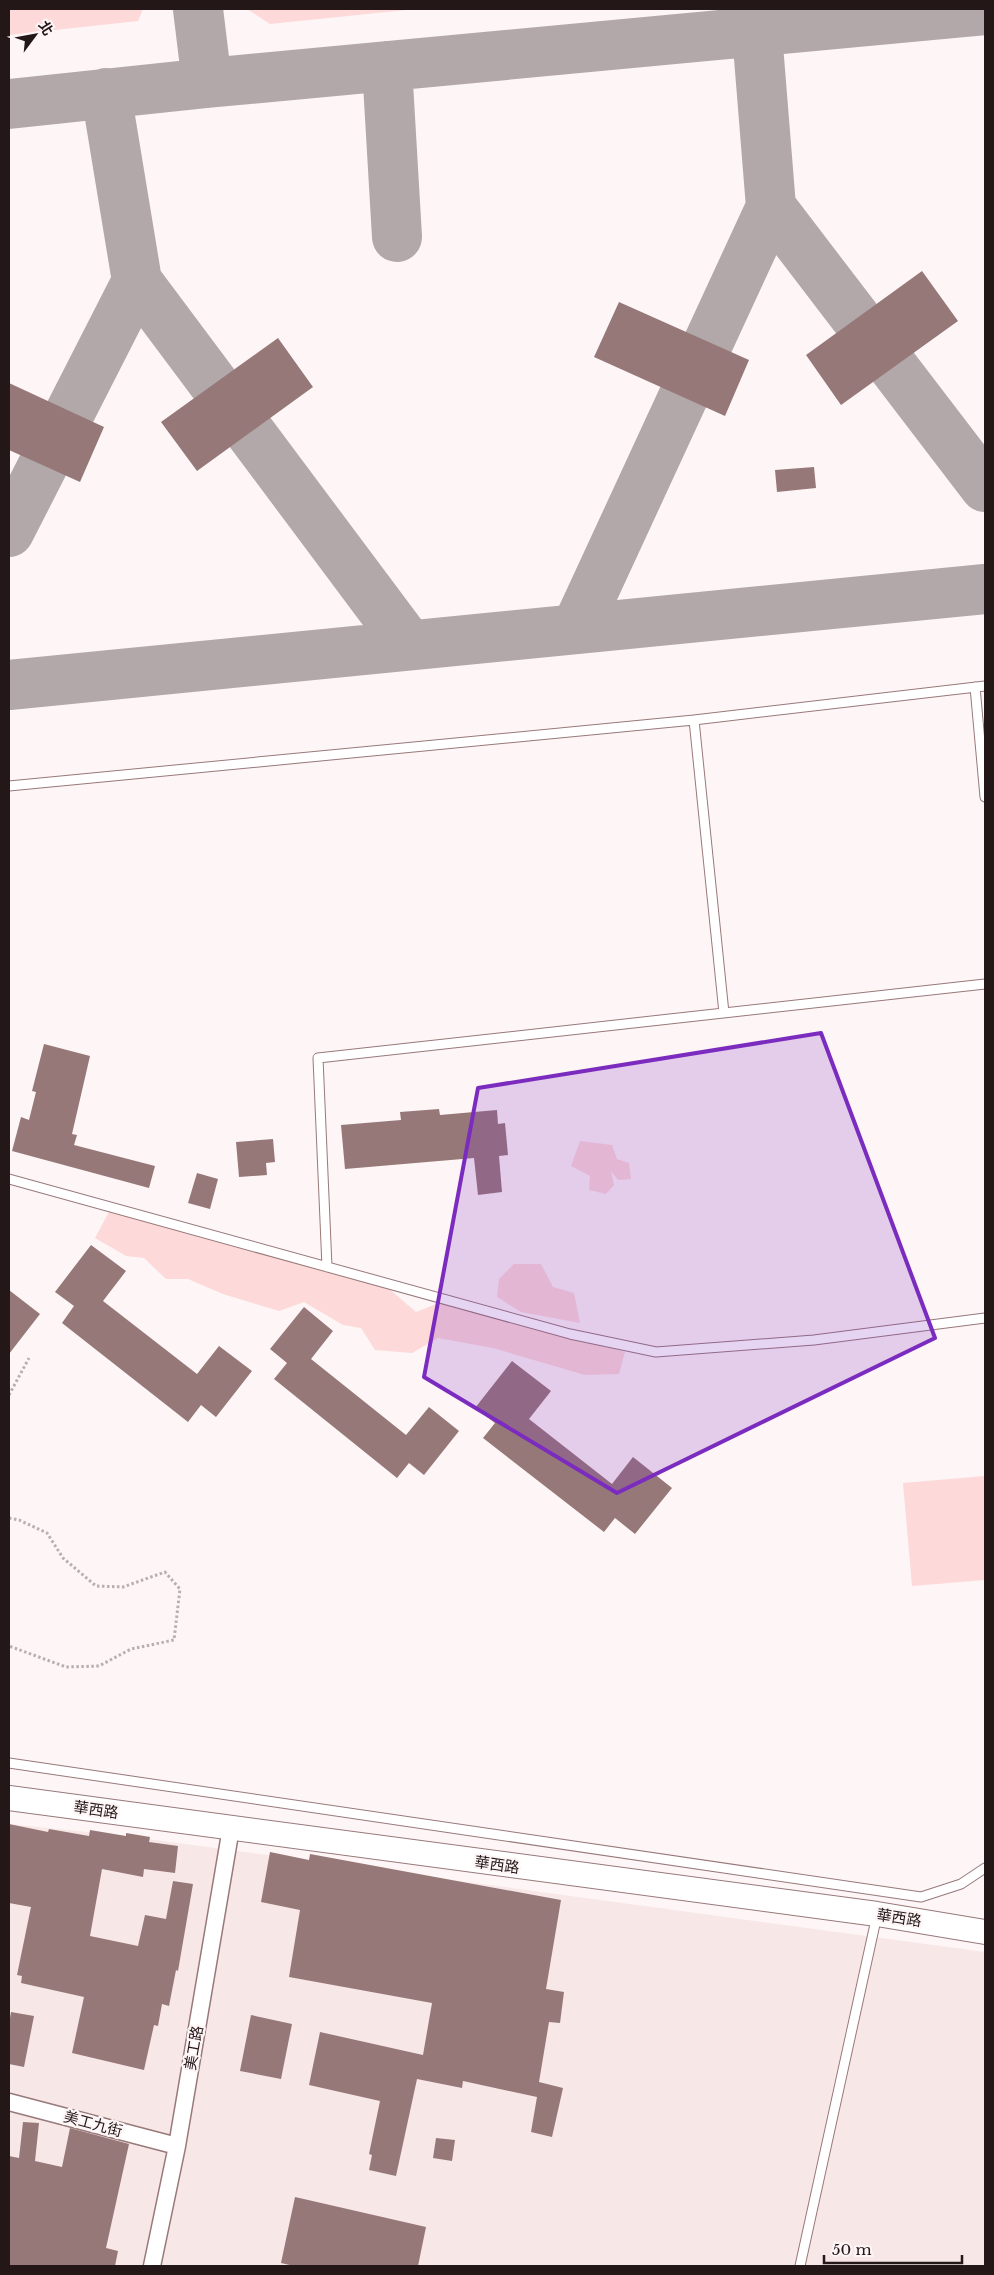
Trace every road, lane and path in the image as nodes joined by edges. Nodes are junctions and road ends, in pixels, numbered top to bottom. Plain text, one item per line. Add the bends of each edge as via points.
1 (985, 686) edge
2 (975, 687) junction
3 (694, 720) junction
4 (9, 786) edge
5 (985, 797) edge
6 (985, 984) edge
7 (724, 1013) junction
8 (9, 1179) edge
9 (327, 1267) junction
10 (985, 1318) edge
11 (29, 1358) dead end
12 (9, 1395) edge
13 (9, 1518) edge
14 (9, 1646) edge
15 (9, 1763) edge
16 (9, 1798) edge
17 (231, 1828) junction
18 (985, 1868) edge
19 (877, 1914) junction
20 (985, 1932) edge
21 (9, 2102) edge
22 (177, 2146) junction
23 (152, 2266) edge
24 (800, 2266) edge

1 - 2 lane
2 - 3 lane
2 - 5 lane
3 - 4 lane
3 - 7 lane
6 - 7 lane
7 - 9 lane via 318,1058
8 - 9 lane
9 - 10 lane via 570,1334 656,1352 814,1340
11 - 12 path
13 - 14 path via 48,1534 63,1558 96,1586 123,1587 165,1572 180,1589 174,1640 131,1649 100,1666 66,1667
15 - 18 lane via 920,1897 961,1884
16 - 17 street, 華西路
17 - 19 street, 華西路
17 - 22 street, 美工路
19 - 20 street, 華西路
19 - 24 lane
21 - 22 street, 美工九街
22 - 23 street, 美工路

